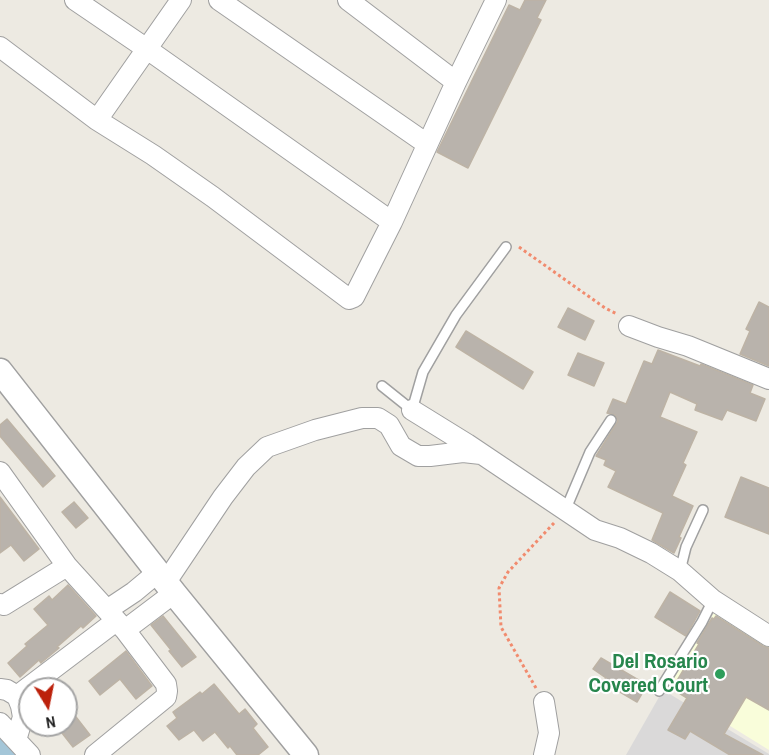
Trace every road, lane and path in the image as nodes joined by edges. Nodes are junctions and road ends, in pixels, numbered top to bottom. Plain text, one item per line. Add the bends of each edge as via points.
1 (75, 0) edge
2 (181, 0) edge
3 (219, 0) edge
4 (348, 0) edge
5 (494, 1) edge
6 (0, 47) edge
7 (147, 49) junction
8 (456, 82) junction
9 (98, 120) junction
10 (427, 144) junction
11 (392, 222) junction
12 (506, 247) joint
13 (629, 326) joint
14 (0, 371) edge
15 (769, 379) edge
16 (382, 386) dead end
17 (412, 410) junction
18 (611, 420) dead end
19 (481, 454) junction
20 (0, 472) edge
21 (565, 510) junction
22 (703, 510) dead end
23 (67, 566) junction
24 (680, 571) junction
25 (166, 582) junction
26 (713, 600) junction
27 (0, 604) edge
28 (116, 620) junction
29 (769, 636) edge
30 (659, 691) dead end
31 (8, 692) edge
32 (544, 702) joint
33 (0, 723) edge
34 (16, 741) junction
35 (30, 755) edge
36 (95, 755) edge
37 (306, 755) edge
38 (544, 755) edge

1 - 7 street
2 - 7 street
3 - 10 street
4 - 8 street
5 - 8 street
6 - 9 street
7 - 9 street
7 - 11 street
8 - 10 street
9 - 11 street via 213,197 349,299 354,297
10 - 11 street
12 - 13 path via 520,248 619,315
12 - 17 lane via 450,325 423,372
13 - 15 street
14 - 25 street
16 - 17 lane
17 - 19 street
18 - 21 lane via 590,452
19 - 21 street
19 - 25 street via 418,456 401,446 389,425 378,418 315,430 267,447 246,466
20 - 23 street
21 - 24 street via 595,530 641,548
21 - 32 path via 508,572 500,588 501,627
22 - 24 lane
23 - 27 street
23 - 28 street
24 - 26 street
25 - 28 street
25 - 28 street via 134,592
25 - 37 street
26 - 29 street
26 - 30 lane
28 - 31 street
28 - 36 street via 166,684 167,691 166,697
31 - 34 street via 23,717
32 - 38 street via 549,734
33 - 34 street
34 - 35 street

